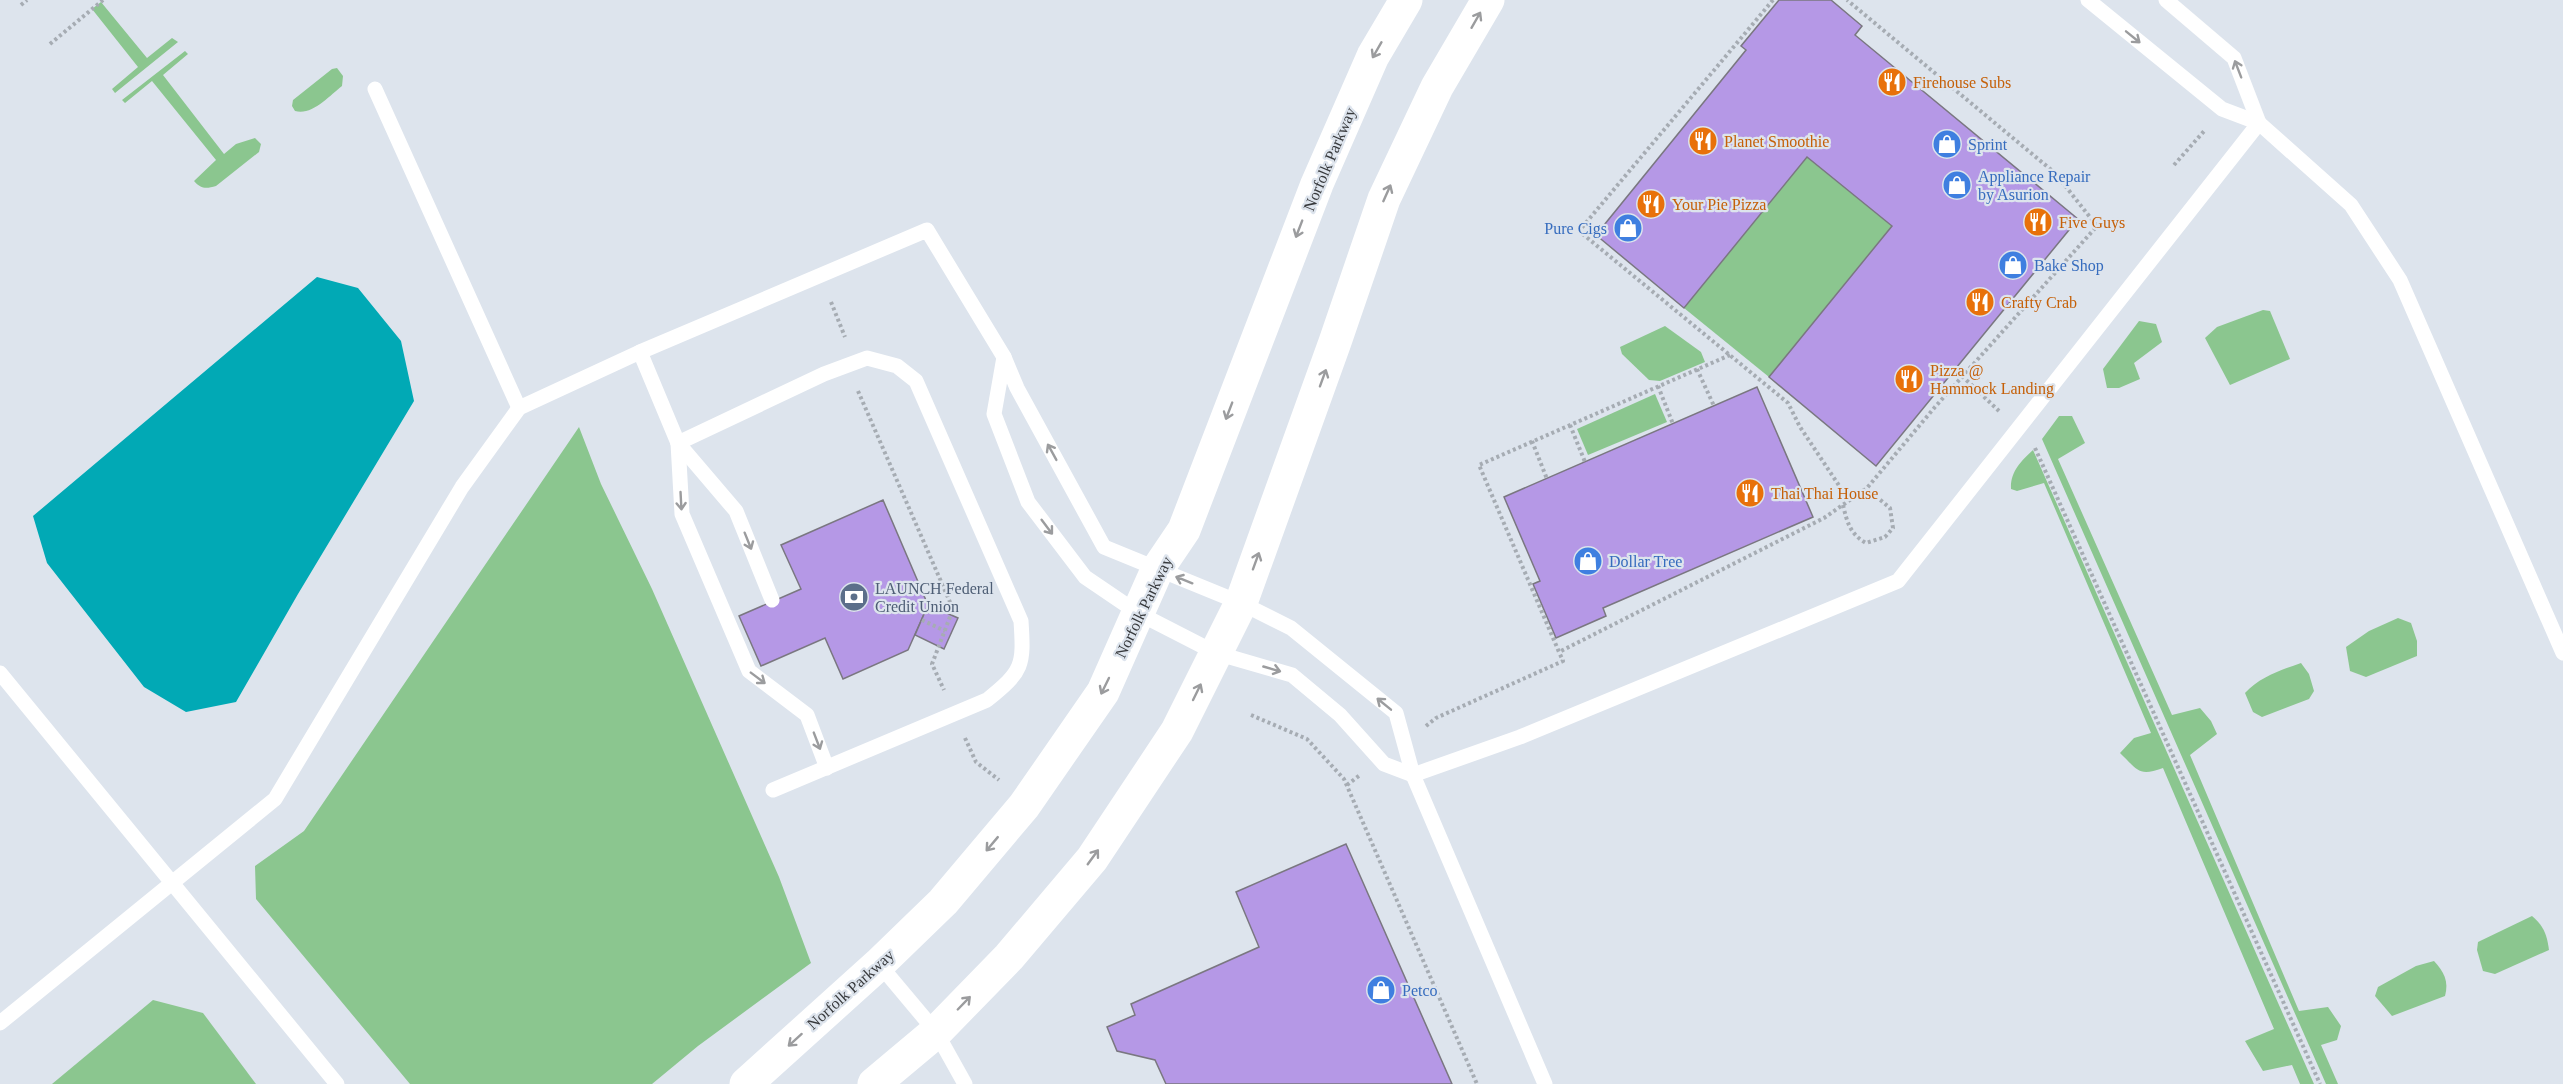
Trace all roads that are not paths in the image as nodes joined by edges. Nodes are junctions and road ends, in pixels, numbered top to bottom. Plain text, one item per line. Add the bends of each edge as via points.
1 (1407, 0) edge
2 (1488, 0) edge
3 (2088, 0) edge
4 (2166, 0) edge
5 (375, 89) dead end
6 (2259, 123) junction
7 (640, 351) junction
8 (1004, 357) junction
9 (519, 408) junction
10 (678, 442) junction
11 (1157, 570) junction
12 (772, 600) dead end
13 (1241, 603) junction
14 (1138, 613) junction
15 (1216, 653) junction
16 (2563, 654) edge
17 (0, 672) edge
18 (827, 768) junction
19 (1413, 775) junction
20 (773, 790) dead end
21 (173, 882) junction
22 (879, 964) junction
23 (0, 1023) edge
24 (936, 1032) junction
25 (337, 1084) edge
26 (746, 1084) edge
27 (874, 1084) edge
28 (965, 1084) edge
29 (1545, 1084) edge

1 -> 11 street, Norfolk Parkway via 1373,56 1317,184 1184,530
13 -> 2 street via 1384,199 1437,87
3 -> 6 lane via 2222,109
6 -> 4 lane via 2234,58
5 - 9 lane
6 - 16 lane via 2351,205 2400,280
6 - 19 lane via 1898,580 1520,737
7 - 8 lane via 927,230
7 - 9 lane
7 - 10 lane
11 -> 8 lane via 1104,547
8 -> 14 lane via 994,414 1028,502 1085,577
9 - 21 lane via 462,487 275,799
10 -> 12 lane via 736,511
10 -> 18 lane via 682,514 749,671 807,715
10 - 18 lane via 867,358 897,366 916,381 1021,621 1023,656 1012,680 987,700
13 -> 11 lane
11 - 14 street, Norfolk Parkway
13 - 15 street
19 -> 13 lane via 1396,713 1291,628
14 - 15 lane
14 -> 22 street, Norfolk Parkway via 1103,692 1024,806 943,902
15 -> 19 lane via 1292,675 1340,714 1384,764
24 -> 15 street via 1009,957 1092,859 1177,731
17 - 21 lane
18 - 20 lane
19 - 29 lane
21 - 23 lane
21 - 25 lane
22 - 24 lane
22 -> 26 street, Norfolk Parkway
24 - 27 street
24 - 28 lane

